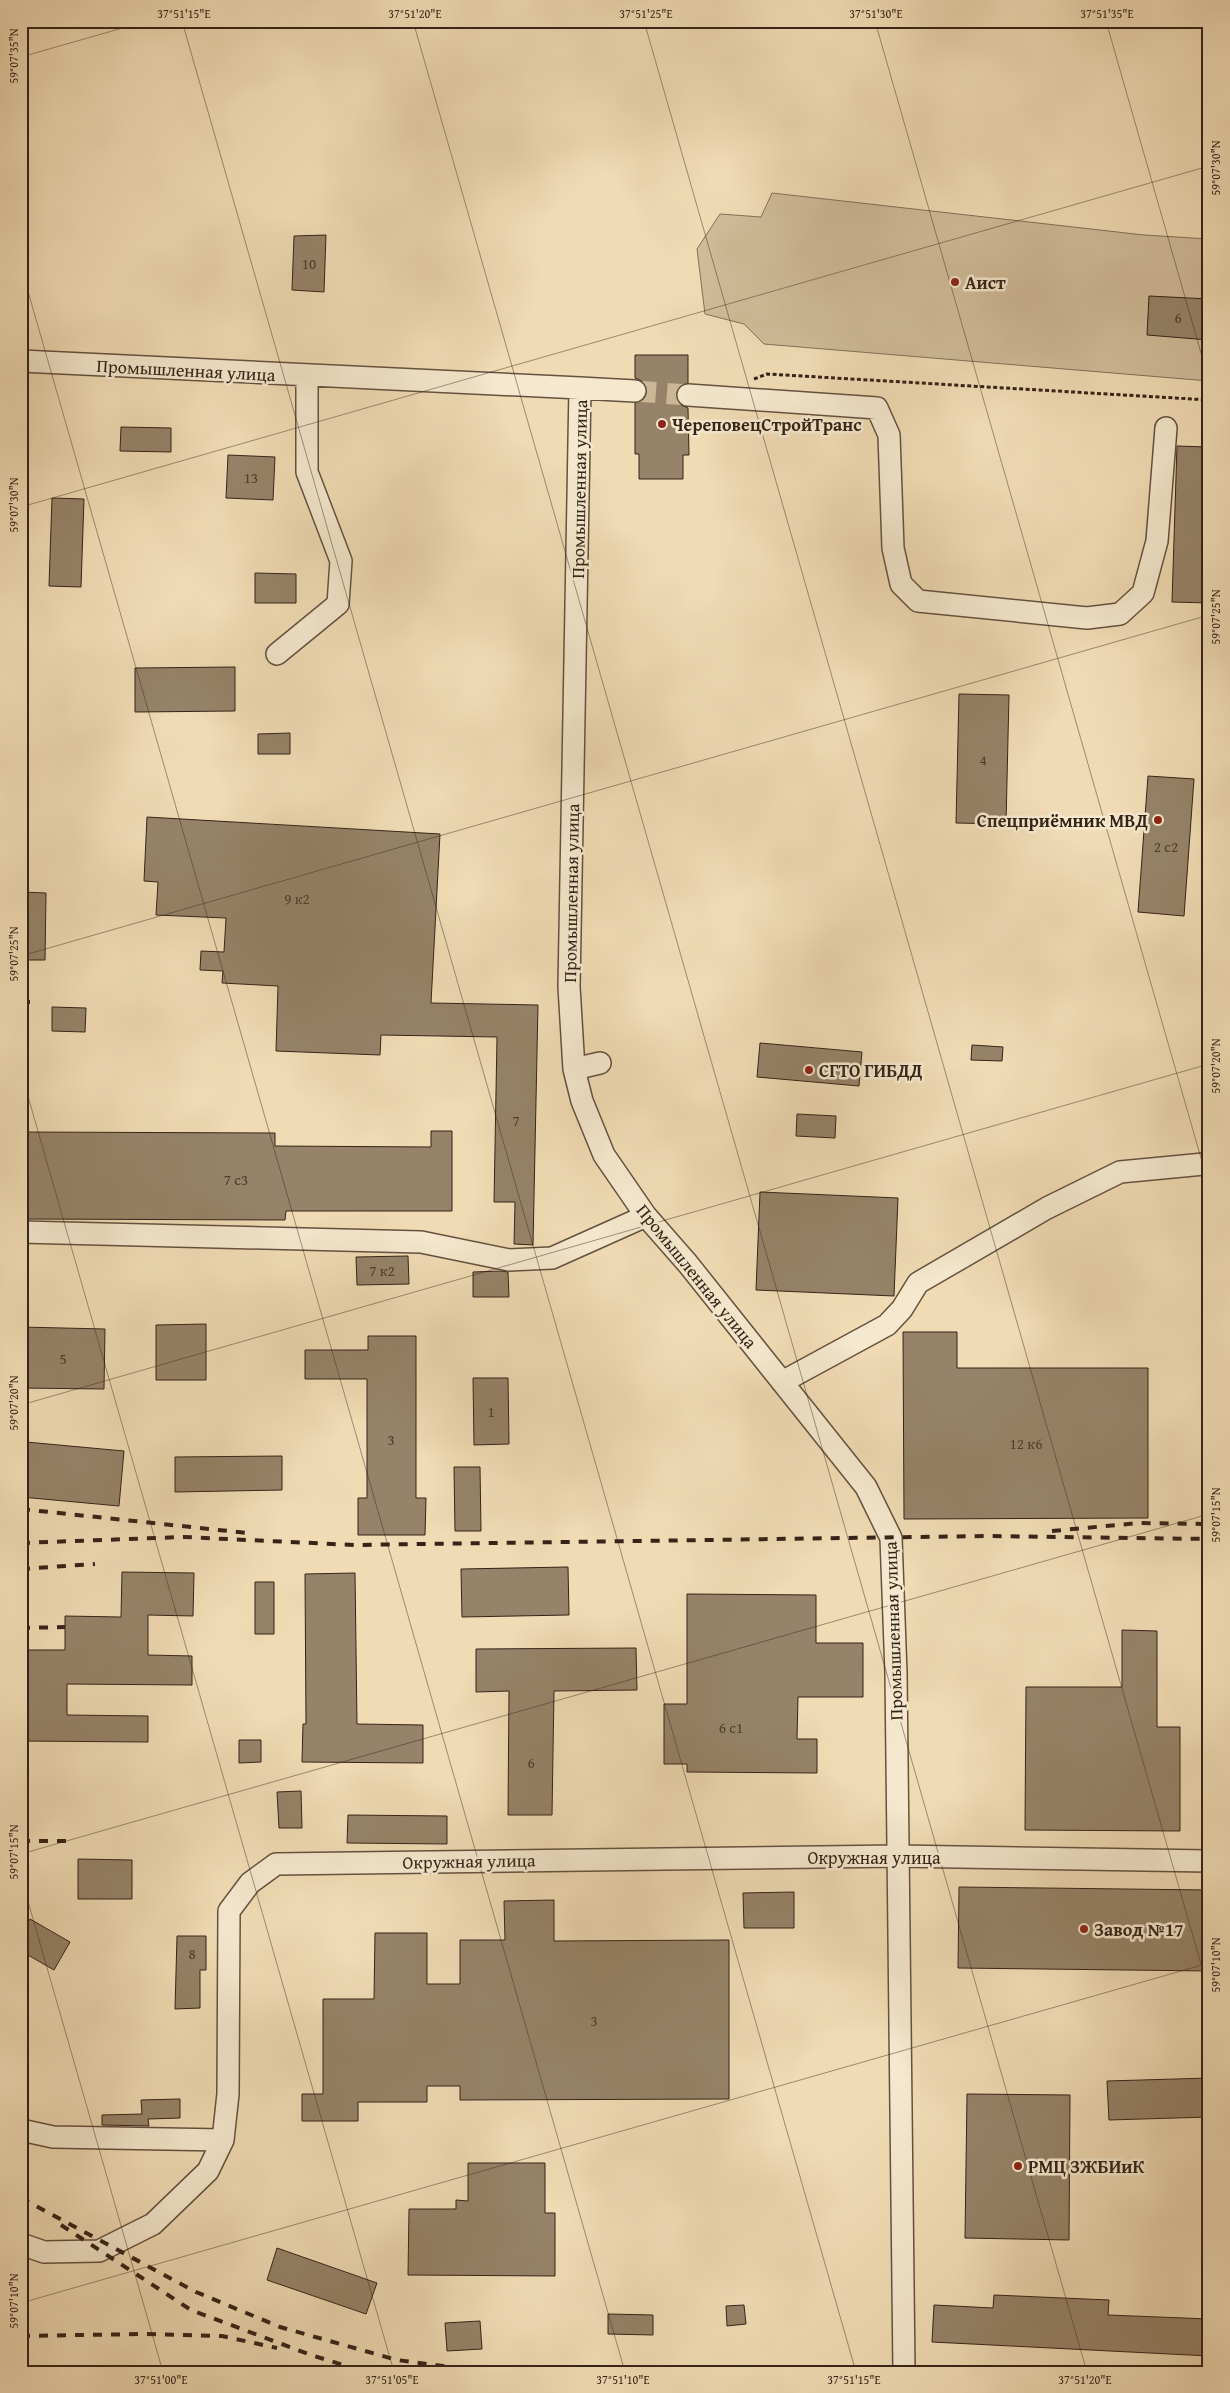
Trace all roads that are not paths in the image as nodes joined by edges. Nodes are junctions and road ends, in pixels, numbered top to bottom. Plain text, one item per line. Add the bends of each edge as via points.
1 (21, 361) edge
2 (308, 376) junction
3 (580, 388) junction
4 (635, 391) tunnel mouth
5 (688, 395) tunnel mouth
6 (1166, 428) dead end
7 (277, 654) dead end
8 (600, 1063) dead end
9 (574, 1069) junction
10 (1209, 1160) edge
11 (646, 1216) junction
12 (21, 1232) edge
13 (782, 1382) junction
14 (898, 1856) junction
15 (1209, 1861) edge
16 (21, 2130) edge
17 (223, 2140) junction
18 (21, 2244) edge
19 (904, 2372) edge

1 - 2 street, Промышленная улица
2 - 3 street, Промышленная улица
2 - 7 street via 307,472 341,561 338,604
3 - 4 street
3 - 9 street, Промышленная улица via 569,986
5 - 6 street via 878,408 890,436 893,548 900,584 918,602 1087,618 1120,614 1143,593 1157,541
8 - 9 street
9 - 11 street, Промышленная улица via 582,1100 604,1155
10 - 13 street via 1204,1164 1120,1172 1047,1208 918,1283 902,1309 887,1325
11 - 12 street via 552,1258 510,1260 421,1242
11 - 13 street, Промышленная улица
13 - 14 street, Промышленная улица via 866,1487 891,1538
14 - 15 street, Окружная улица
14 - 17 street, Окружная улица via 276,1864 250,1883 229,1911 228,2094
14 - 19 street, Промышленная улица
16 - 17 street via 53,2137
17 - 18 street, Окружная улица via 208,2171 153,2224 100,2251 44,2252

